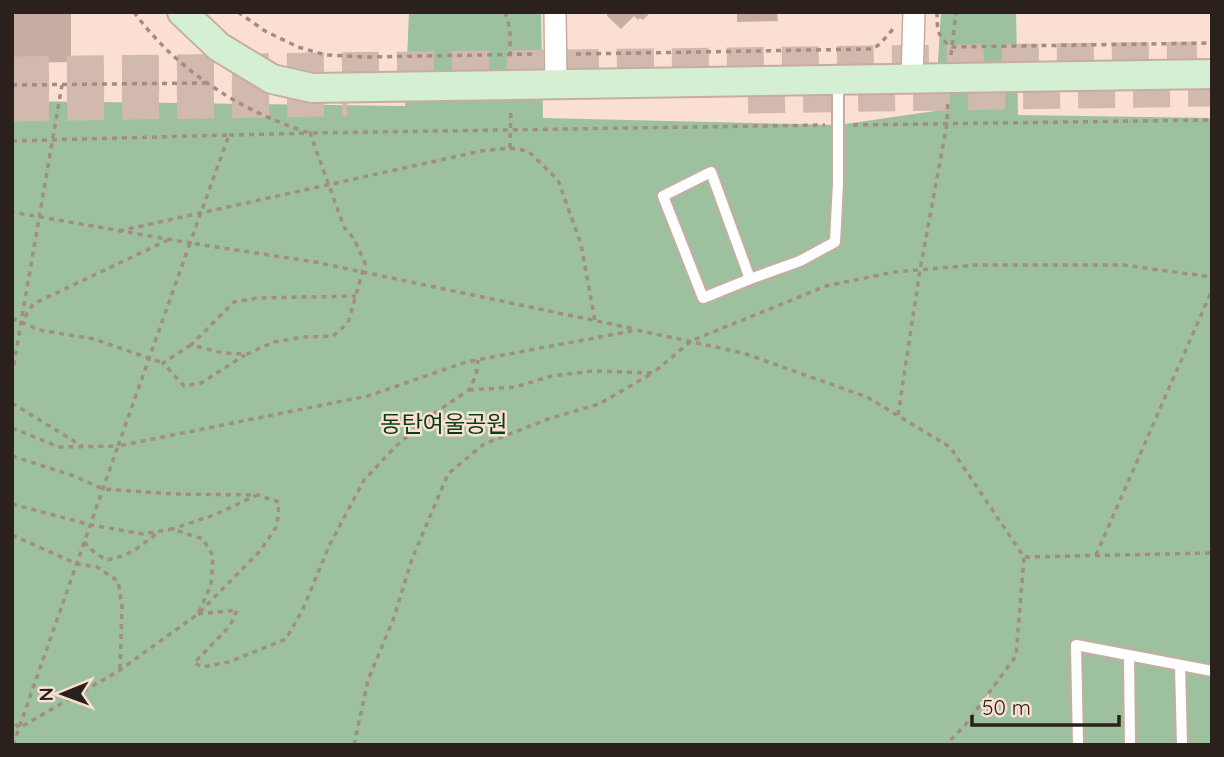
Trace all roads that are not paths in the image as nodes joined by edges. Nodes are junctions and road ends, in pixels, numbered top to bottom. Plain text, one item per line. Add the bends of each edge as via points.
1 (182, 12) edge
2 (555, 12) edge
3 (914, 12) edge
4 (1212, 74) edge
5 (912, 79) junction
6 (838, 80) junction
7 (556, 85) junction
8 (750, 279) junction
9 (1129, 655) junction
10 (1180, 665) junction
11 (1212, 671) edge
12 (1078, 745) edge
13 (1130, 745) edge
14 (1182, 745) edge

1 - 7 street via 219,47 272,79 312,88
2 - 7 street
3 - 5 street
4 - 5 street
5 - 6 street
6 - 7 street
6 - 8 lane via 835,242
8 - 8 lane via 711,172 663,196 703,298
9 - 10 lane
9 - 12 lane via 1076,645
9 - 13 lane
10 - 11 lane
10 - 14 lane

